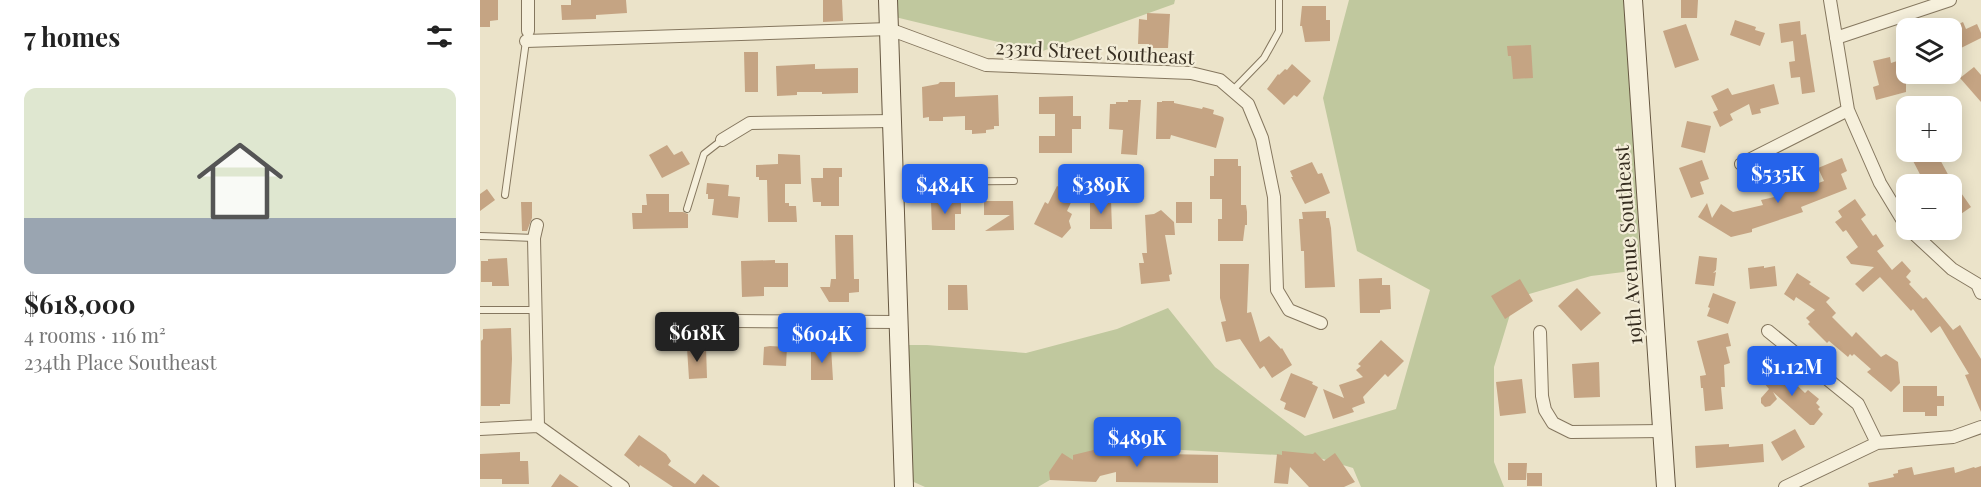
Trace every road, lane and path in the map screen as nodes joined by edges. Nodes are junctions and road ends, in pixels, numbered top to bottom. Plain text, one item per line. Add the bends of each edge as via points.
1 (528, 0) edge
2 (888, 0) edge
3 (1279, 0) edge
4 (1633, 0) edge
5 (1830, 0) edge
6 (1945, 1) edge
7 (889, 29) junction
8 (527, 36) junction
9 (1836, 38) junction
10 (1232, 91) junction
11 (1848, 110) junction
12 (892, 121) junction
13 (722, 140) joint
14 (1741, 164) dead end
15 (1014, 181) dead end
16 (894, 182) junction
17 (505, 195) dead end
18 (687, 209) dead end
19 (1896, 209) edge
20 (537, 225) dead end
21 (480, 236) edge
22 (534, 238) junction
23 (1921, 240) edge
24 (1980, 286) edge
25 (480, 310) edge
26 (535, 310) junction
27 (736, 321) joint
28 (898, 322) junction
29 (1321, 322) dead end
30 (671, 328) dead end
31 (1768, 331) dead end
32 (1540, 332) dead end
33 (538, 426) junction
34 (1981, 427) edge
35 (480, 429) edge
36 (1663, 431) junction
37 (1877, 443) junction
38 (623, 487) edge
39 (904, 487) edge
40 (1666, 487) edge
41 (1785, 487) edge

1 - 8 street
2 - 7 street
3 - 10 lane via 1279,31 1264,58
4 - 36 street, 19th Avenue Southeast
5 - 9 street
6 - 9 street
7 - 8 street, 233rd Street Southeast
7 - 10 street, 233rd Street Southeast via 986,65 1191,73 1220,80
7 - 12 street
8 - 17 lane
9 - 11 street
10 - 29 street, 233rd Street Southeast via 1248,104 1262,138 1274,197 1276,290 1288,310
11 - 14 street
11 - 19 street
12 - 13 street via 750,123
12 - 16 street
13 - 18 lane via 704,154
15 - 16 lane
16 - 28 street
20 - 22 street
21 - 22 lane
22 - 26 street
23 - 24 street via 1952,268
25 - 26 lane
26 - 33 street
27 - 28 street
27 - 30 lane
28 - 39 street
31 - 37 street via 1858,404
32 - 36 street via 1542,396 1553,423 1571,432
33 - 35 street
33 - 38 street
34 - 37 street via 1953,436
36 - 40 street, 19th Avenue Southeast
37 - 41 street

